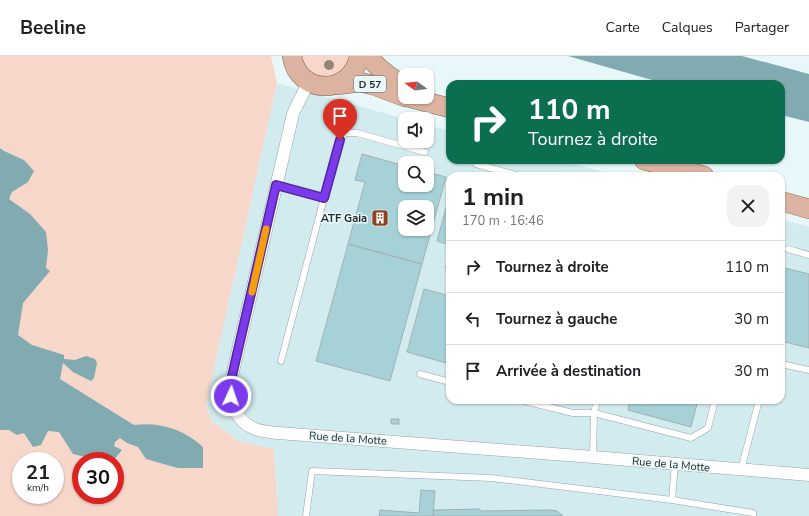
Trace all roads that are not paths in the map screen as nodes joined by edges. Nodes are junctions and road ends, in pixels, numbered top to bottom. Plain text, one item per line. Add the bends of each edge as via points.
1 (359, 56) edge
2 (368, 56) edge
3 (292, 57) edge
4 (308, 82) junction
5 (398, 82) edge
6 (334, 85) junction
7 (398, 94) edge
8 (425, 152) dead end
9 (476, 164) dead end
10 (659, 164) edge
11 (505, 172) edge
12 (689, 172) edge
13 (276, 185) junction
14 (785, 193) edge
15 (324, 198) junction
16 (809, 199) edge
17 (785, 202) edge
18 (809, 209) edge
19 (788, 249) dead end
20 (809, 255) edge
21 (282, 361) dead end
22 (785, 365) edge
23 (809, 370) edge
24 (420, 374) dead end
25 (446, 381) edge
26 (535, 404) edge
27 (596, 404) edge
28 (714, 404) edge
29 (758, 404) edge
30 (594, 413) junction
31 (593, 456) junction
32 (675, 463) junction
33 (741, 470) junction
34 (809, 475) edge
35 (672, 500) junction
36 (306, 516) edge
37 (753, 516) edge

1 - 6 main road via 352,74
2 - 5 main road, D 57 via 383,72
3 - 4 main road via 298,71
4 - 6 main road via 321,86
4 - 13 street, Rue de la Motte via 293,114
6 - 7 main road, D 57 via 360,82
8 - 15 lane via 357,133 346,133 340,140
9 - 11 lane
10 - 12 main road
13 - 15 lane
13 - 31 street, Rue de la Motte via 232,376 231,396 235,412 244,422 253,429 278,433
14 - 16 main road
15 - 21 lane
17 - 18 main road
19 - 20 lane
22 - 23 lane
24 - 25 lane
26 - 30 lane via 573,414
27 - 30 lane
28 - 30 lane via 708,428 691,438
29 - 33 lane
30 - 31 lane
31 - 32 street, Rue de la Motte
32 - 33 street, Rue de la Motte
32 - 35 lane
33 - 34 street, Rue de la Motte
35 - 36 lane via 491,478 312,471
35 - 37 lane via 753,512

